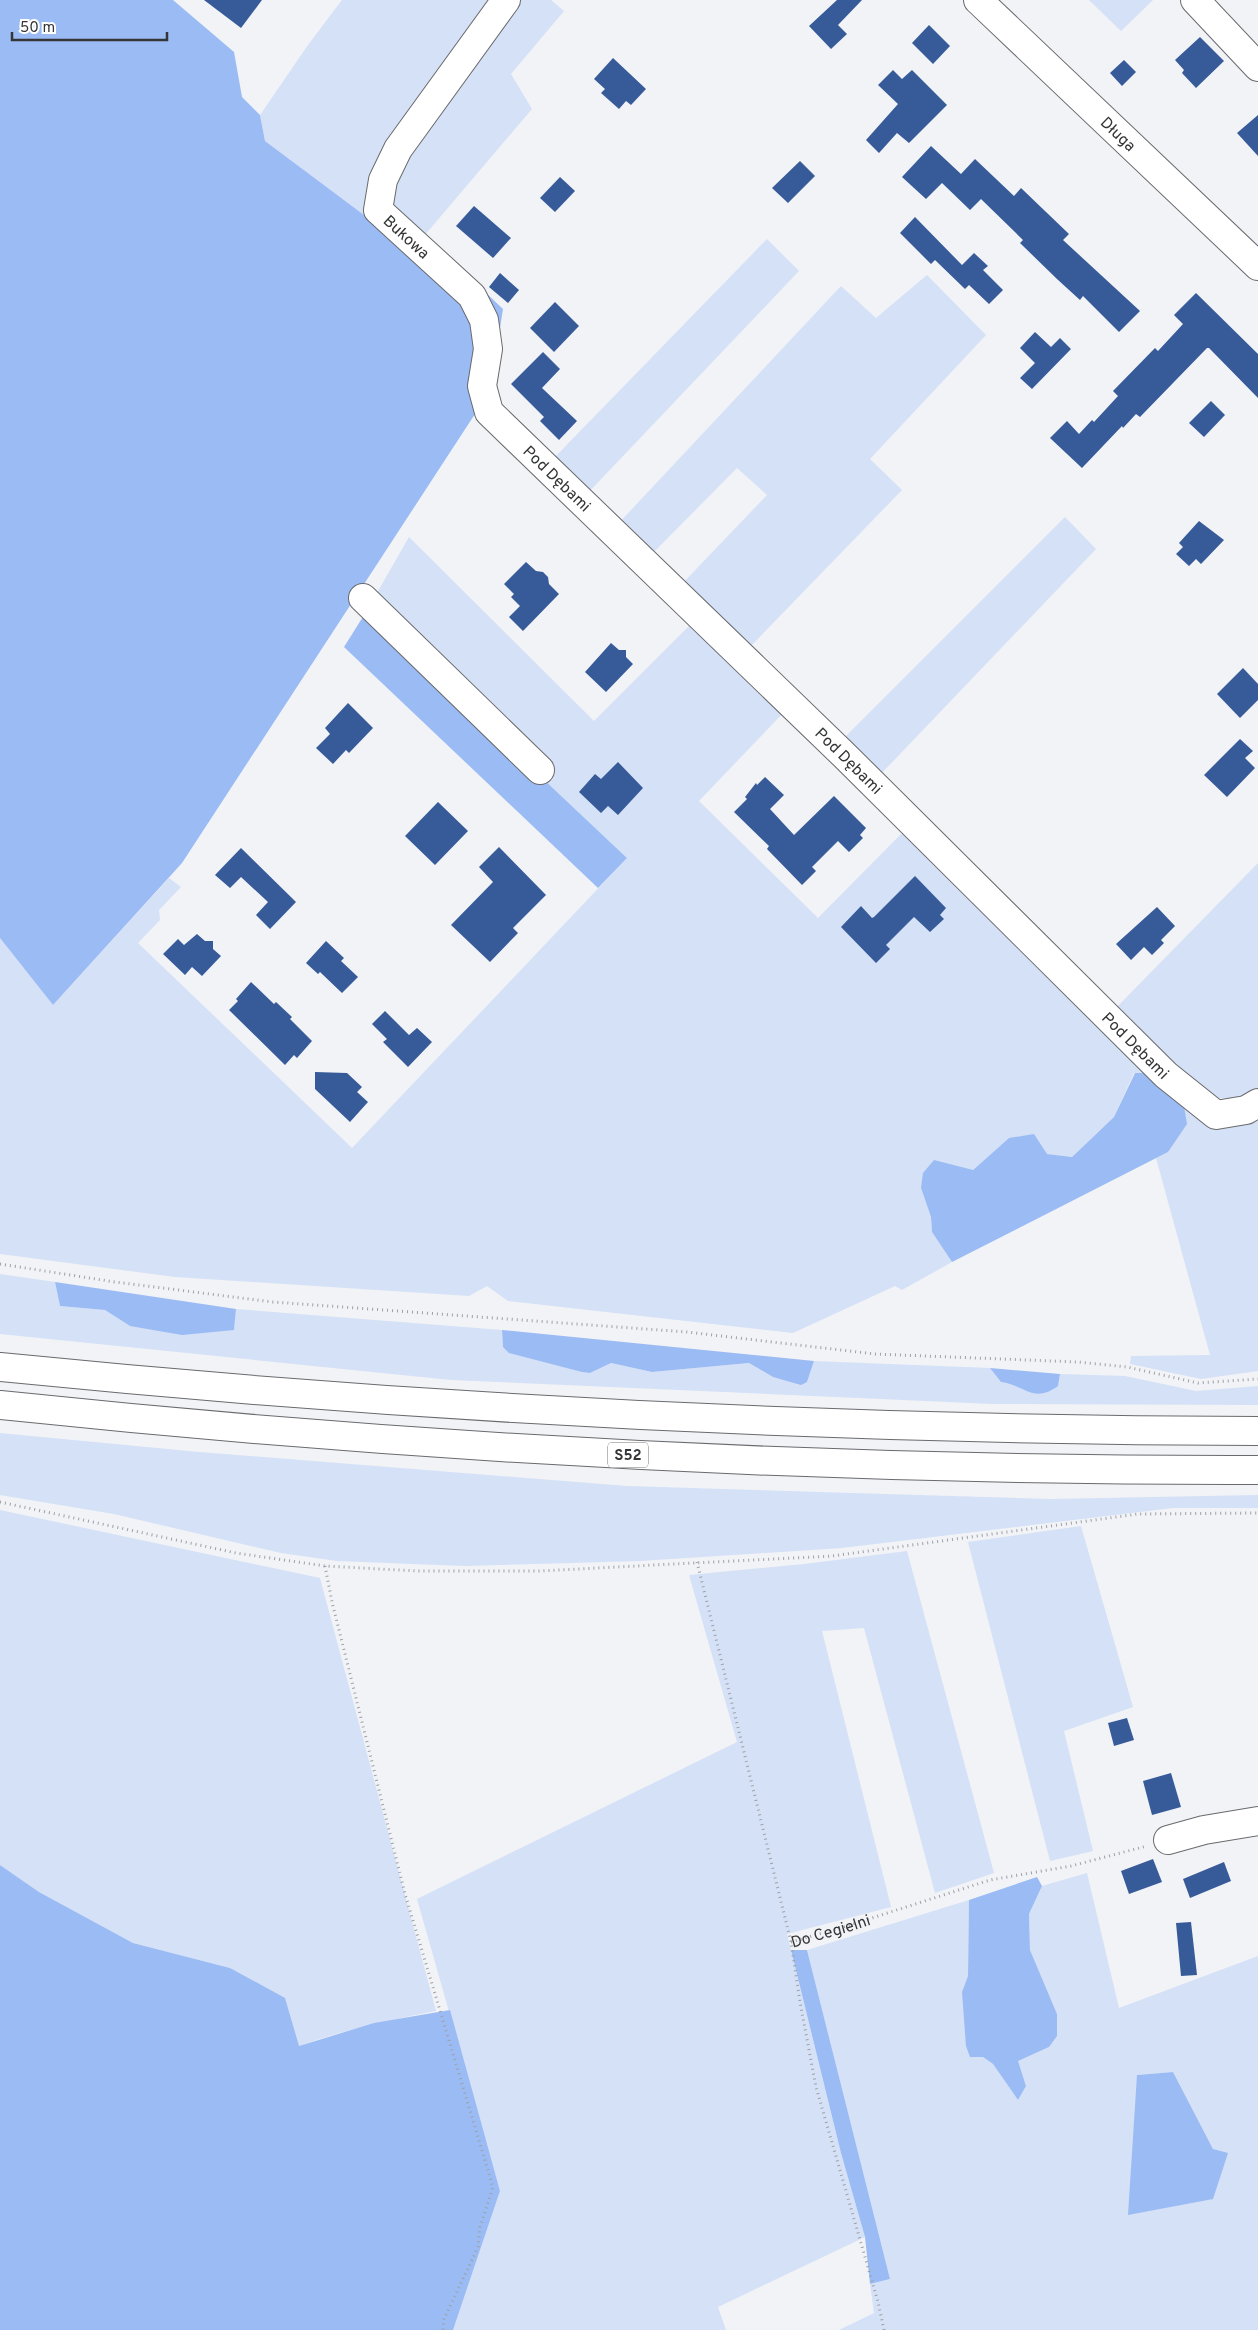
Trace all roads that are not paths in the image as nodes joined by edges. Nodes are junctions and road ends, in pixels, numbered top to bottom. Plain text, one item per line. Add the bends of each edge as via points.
1 (506, 0) edge
2 (978, 0) edge
3 (1194, 0) edge
4 (1258, 67) edge
5 (1258, 266) edge
6 (486, 401) joint
7 (363, 598) dead end
8 (540, 770) dead end
9 (1258, 1104) edge
10 (0, 1367) edge
11 (0, 1405) edge
12 (1258, 1431) edge
13 (1258, 1470) edge
14 (1258, 1821) edge
15 (1168, 1840) road end

1 - 6 main road, Bukowa via 398,149 383,180 378,210 472,296 484,320 488,349 482,386
2 - 5 main road, Długa
3 - 4 main road
6 - 9 main road, Pod Dębami via 490,412 838,748 1166,1075 1216,1115 1246,1110
7 - 8 main road
10 - 12 main road via 179,1385 394,1401 782,1422
11 - 13 main road, S52 via 249,1430 573,1453 842,1464
14 - 15 main road

